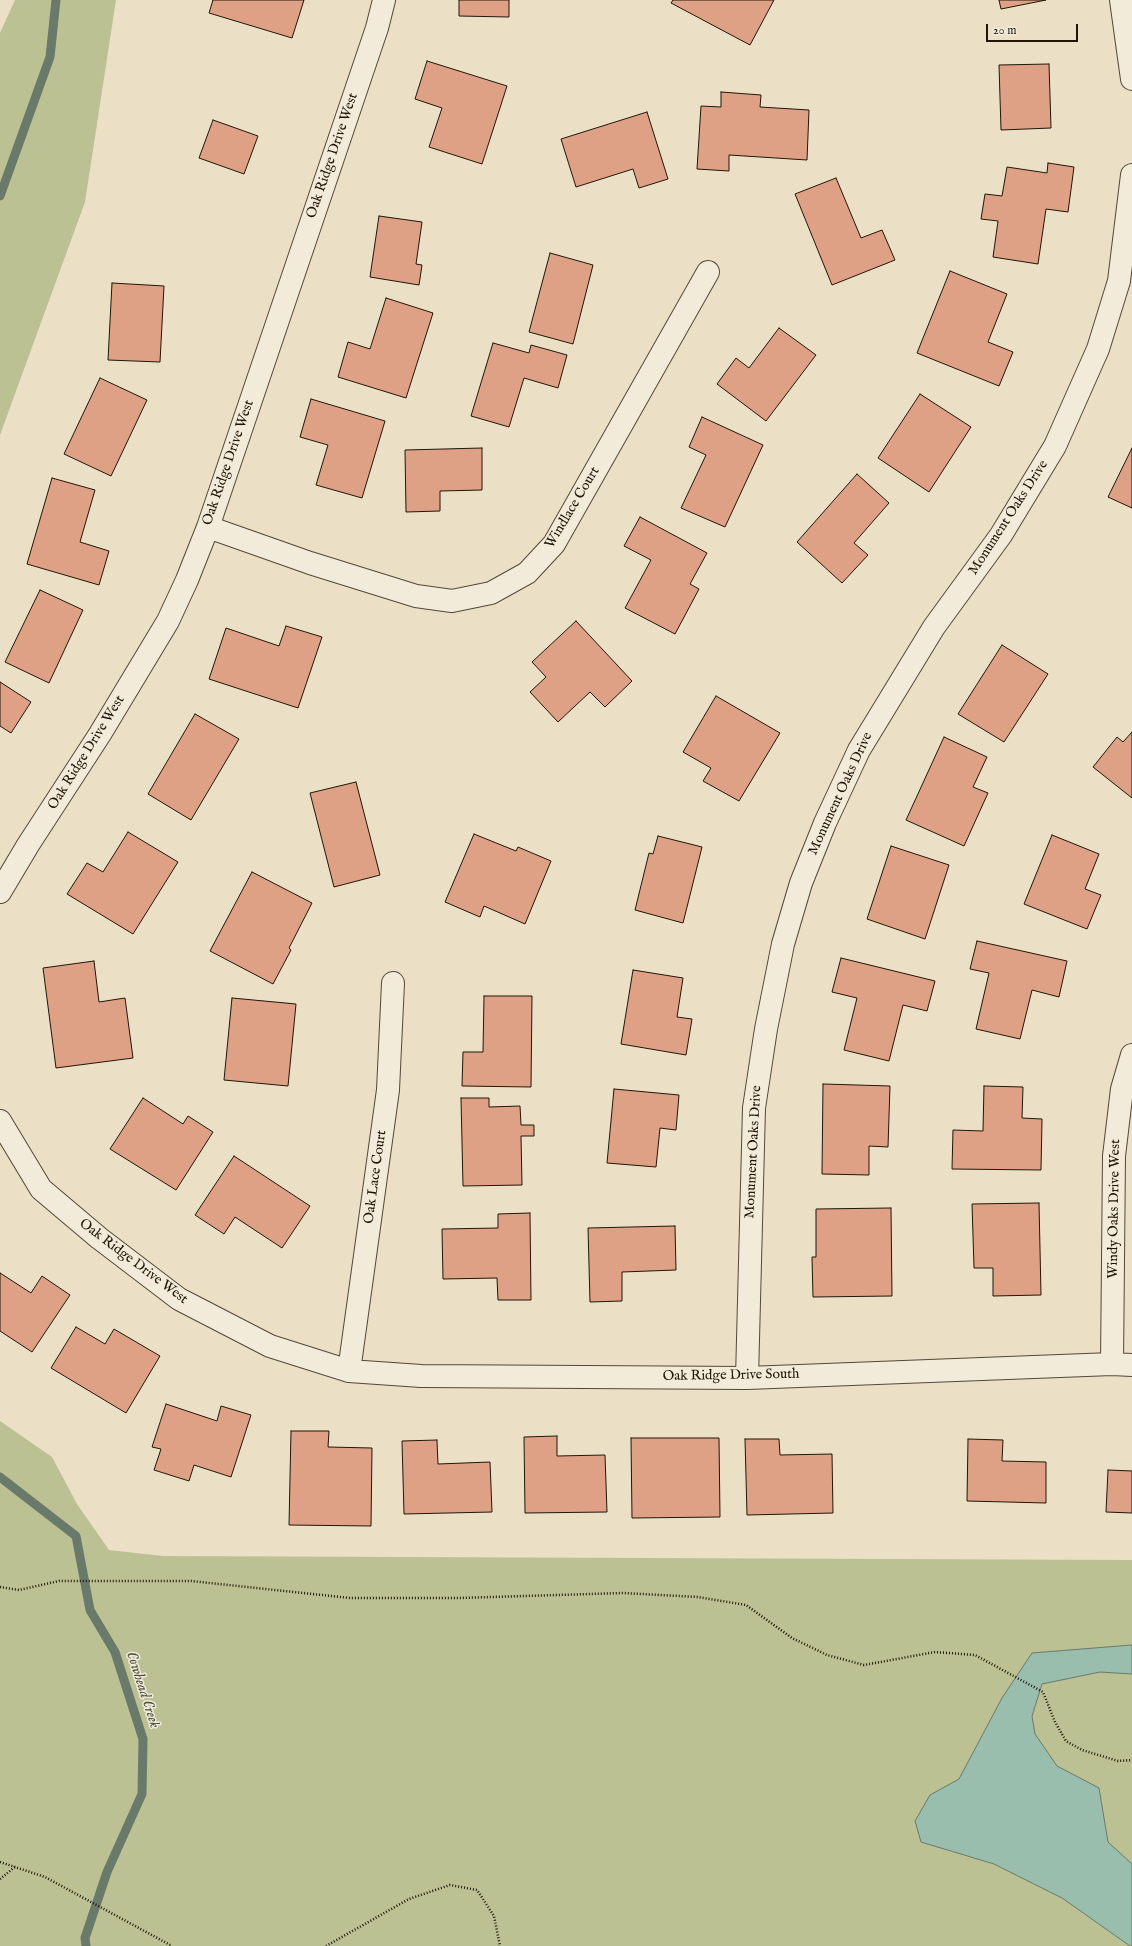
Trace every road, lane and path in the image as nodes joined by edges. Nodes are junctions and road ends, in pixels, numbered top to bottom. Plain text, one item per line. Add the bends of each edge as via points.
1 (384, 0) edge
2 (1121, 0) edge
3 (1132, 79) edge
4 (1132, 175) edge
5 (708, 272) dead end
6 (208, 528) junction
7 (0, 892) edge
8 (393, 983) dead end
9 (1132, 1055) edge
10 (0, 1121) edge
11 (1122, 1364) edge
12 (350, 1371) junction
13 (747, 1378) junction
14 (0, 1587) edge
15 (1132, 1760) edge
16 (0, 1862) edge
17 (15, 1866) junction
18 (0, 1879) edge
19 (172, 1946) edge
20 (326, 1946) edge
21 (500, 1946) edge

1 - 6 street, Oak Ridge Drive West via 377,28
2 - 3 street
4 - 13 street, Monument Oaks Drive via 1120,281 1098,349 1055,446 1001,535 934,627 859,750 800,884 783,944 754,1108
5 - 6 street, Windlace Court via 554,544 527,573 491,593 452,601 416,596
6 - 7 street, Oak Ridge Drive West via 168,621
8 - 12 street, Oak Lace Court via 388,1090
9 - 11 street, Windy Oaks Drive West via 1122,1089 1114,1156
10 - 12 street, Oak Ridge Drive West via 41,1189 99,1238 179,1299 270,1346
11 - 13 street, Oak Ridge Drive South
12 - 13 street, Oak Ridge Drive South via 421,1376
14 - 15 path via 19,1590 59,1581 191,1581 350,1598 623,1593 698,1597 746,1605 792,1638 828,1655 864,1665 935,1652 975,1655 1043,1692 1054,1722 1066,1741 1082,1750 1118,1761
16 - 17 path
17 - 18 path
17 - 19 path via 45,1877
20 - 21 path via 409,1899 450,1885 477,1890 494,1916

